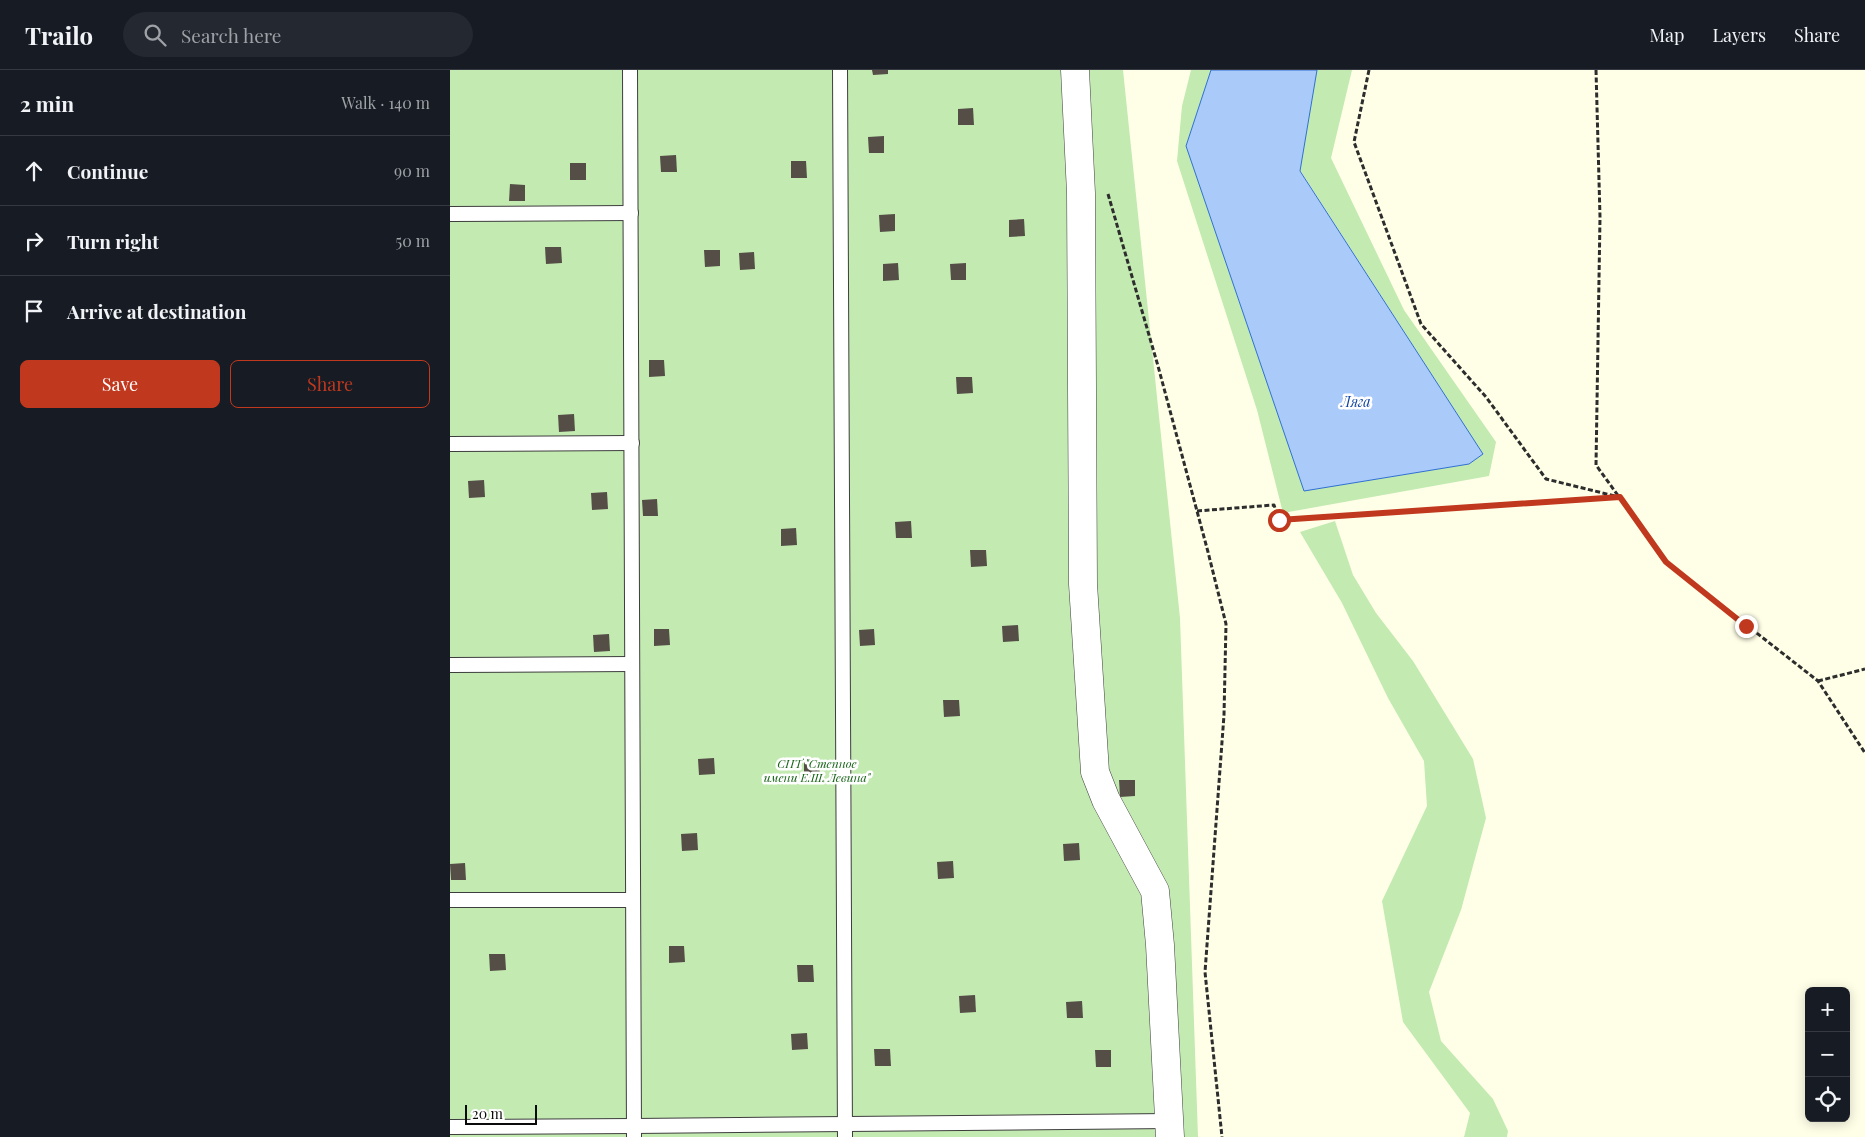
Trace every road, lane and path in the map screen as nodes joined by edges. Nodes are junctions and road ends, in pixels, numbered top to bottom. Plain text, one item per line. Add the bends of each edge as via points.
1 (630, 70) edge
2 (840, 70) edge
3 (1075, 70) edge
4 (1369, 70) edge
5 (1596, 70) edge
6 (1106, 185) dead end
7 (631, 213) junction
8 (450, 214) edge
9 (632, 443) junction
10 (450, 444) edge
11 (1620, 497) junction
12 (1197, 511) junction
13 (632, 664) junction
14 (450, 665) edge
15 (1865, 669) edge
16 (1818, 681) junction
17 (1865, 753) edge
18 (450, 900) edge
19 (633, 900) junction
20 (450, 1126) edge
21 (1170, 1129) edge
22 (845, 1130) edge
23 (634, 1132) edge
24 (1222, 1137) edge

1 - 7 lane
2 - 22 lane
3 - 21 street via 1081,193 1083,584 1096,772 1106,800 1155,892
4 - 11 path via 1354,142 1421,324 1486,397 1546,479
5 - 11 path via 1600,216 1596,465
6 - 12 path
7 - 8 lane
7 - 9 lane
9 - 10 lane
9 - 13 lane
11 - 12 path via 1279,520 1274,505
11 - 16 path via 1666,562
12 - 24 path via 1226,624 1224,714 1205,972
13 - 14 lane
13 - 19 lane
15 - 16 path
16 - 17 path
18 - 19 lane
19 - 23 lane
20 - 23 lane
21 - 22 lane
22 - 23 lane

